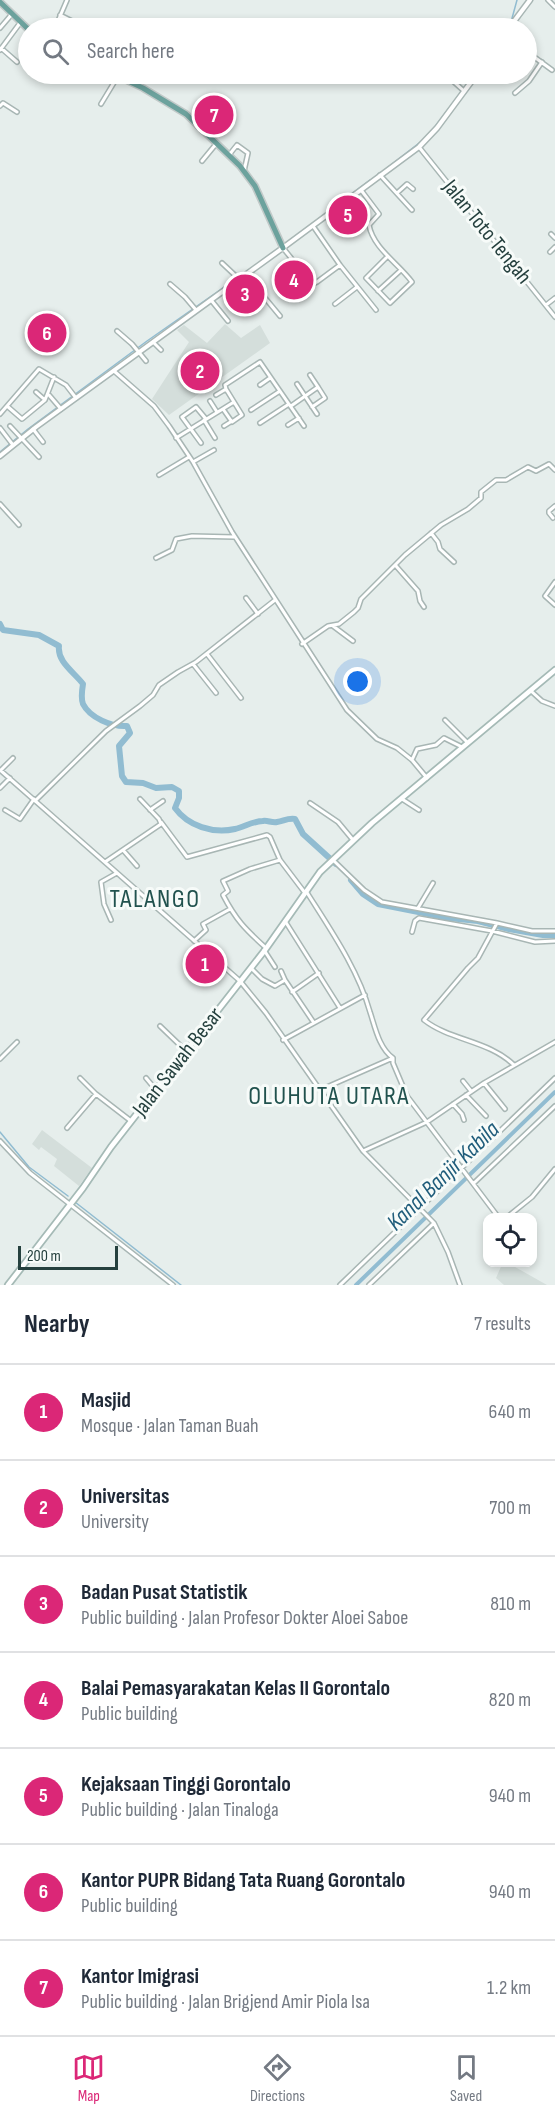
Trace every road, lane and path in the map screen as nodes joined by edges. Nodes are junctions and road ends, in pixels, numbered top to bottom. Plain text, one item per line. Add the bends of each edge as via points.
1 (67, 0) edge
2 (530, 0) edge
3 (548, 0) edge
4 (2, 4) edge
5 (555, 7) edge
6 (0, 12) edge
7 (13, 13) junction
8 (60, 15) junction
9 (18, 18) edge
10 (59, 18) edge
11 (66, 18) edge
12 (516, 18) edge
13 (18, 27) edge
14 (0, 28) edge
15 (1, 49) edge
16 (537, 59) edge
17 (542, 62) junction
18 (17, 63) dead end
19 (537, 69) edge
20 (552, 70) dead end
21 (111, 84) edge
22 (135, 84) edge
23 (456, 84) edge
24 (469, 84) edge
25 (526, 84) edge
26 (464, 91) junction
27 (515, 93) dead end
28 (100, 104) dead end
29 (0, 106) edge
30 (17, 112) dead end
31 (217, 143) junction
32 (418, 147) junction
33 (229, 155) junction
34 (202, 161) dead end
35 (244, 171) junction
36 (380, 175) junction
37 (413, 189) dead end
38 (360, 190) junction
39 (397, 193) junction
40 (412, 210) dead end
41 (312, 225) junction
42 (551, 234) dead end
43 (555, 238) edge
44 (283, 248) junction
45 (555, 248) edge
46 (550, 252) dead end
47 (388, 256) junction
48 (222, 263) dead end
49 (340, 265) junction
50 (400, 270) junction
51 (246, 275) junction
52 (238, 278) junction
53 (170, 284) dead end
54 (357, 287) junction
55 (378, 291) junction
56 (555, 298) edge
57 (211, 300) junction
58 (336, 304) dead end
59 (546, 305) junction
60 (195, 308) junction
61 (376, 310) dead end
62 (280, 316) dead end
63 (555, 318) edge
64 (228, 321) dead end
65 (117, 331) dead end
66 (153, 342) junction
67 (137, 350) junction
68 (161, 350) dead end
69 (266, 358) dead end
70 (146, 361) dead end
71 (260, 362) junction
72 (114, 371) junction
73 (310, 375) dead end
74 (54, 377) junction
75 (270, 378) junction
76 (297, 384) dead end
77 (260, 386) dead end
78 (318, 387) junction
79 (226, 389) junction
80 (280, 391) junction
81 (36, 392) dead end
82 (49, 394) junction
83 (216, 395) dead end
84 (75, 396) junction
85 (305, 396) junction
86 (45, 400) junction
87 (210, 401) dead end
88 (234, 402) junction
89 (290, 405) junction
90 (7, 406) junction
91 (60, 407) junction
92 (312, 407) junction
93 (223, 408) junction
94 (251, 410) dead end
95 (217, 412) junction
96 (0, 414) edge
97 (317, 414) dead end
98 (298, 418) junction
99 (205, 419) junction
100 (232, 422) junction
101 (260, 423) dead end
102 (288, 425) dead end
103 (10, 426) dead end
104 (224, 426) dead end
105 (304, 426) dead end
106 (0, 428) edge
107 (33, 429) junction
108 (191, 429) junction
109 (20, 437) junction
110 (176, 438) junction
111 (215, 438) dead end
112 (43, 442) dead end
113 (12, 443) junction
114 (201, 443) dead end
115 (214, 450) dead end
116 (0, 456) edge
117 (39, 457) dead end
118 (189, 457) junction
119 (192, 462) junction
120 (555, 470) edge
121 (159, 475) dead end
122 (0, 504) edge
123 (555, 506) edge
124 (553, 518) dead end
125 (19, 525) dead end
126 (431, 534) junction
127 (235, 537) junction
128 (156, 558) dead end
129 (454, 562) dead end
130 (396, 566) junction
131 (555, 582) edge
132 (246, 598) dead end
133 (275, 600) junction
134 (555, 604) edge
135 (424, 607) dead end
136 (258, 614) junction
137 (332, 625) junction
138 (353, 641) dead end
139 (303, 644) junction
140 (207, 654) junction
141 (193, 664) junction
142 (555, 670) edge
143 (531, 691) junction
144 (216, 693) dead end
145 (241, 698) dead end
146 (555, 705) edge
147 (445, 720) dead end
148 (468, 743) junction
149 (463, 747) junction
150 (13, 758) dead end
151 (412, 760) junction
152 (0, 770) edge
153 (10, 778) junction
154 (427, 778) junction
155 (0, 788) edge
156 (140, 799) dead end
157 (402, 799) junction
158 (34, 800) junction
159 (163, 801) dead end
160 (310, 803) dead end
161 (5, 810) dead end
162 (150, 810) junction
163 (419, 810) dead end
164 (161, 822) junction
165 (353, 840) junction
166 (123, 850) junction
167 (332, 859) junction
168 (280, 860) junction
169 (105, 862) junction
170 (137, 866) dead end
171 (117, 873) junction
172 (433, 883) dead end
173 (305, 892) junction
174 (418, 908) junction
175 (230, 909) junction
176 (111, 920) dead end
177 (285, 921) junction
178 (497, 924) junction
179 (493, 930) junction
180 (555, 931) edge
181 (412, 932) dead end
182 (194, 941) junction
183 (555, 941) edge
184 (265, 949) junction
185 (275, 967) dead end
186 (250, 968) junction
187 (281, 971) dead end
188 (319, 974) junction
189 (285, 980) junction
190 (240, 981) junction
191 (292, 992) junction
192 (365, 995) junction
193 (340, 1008) junction
194 (314, 1023) junction
195 (160, 1026) dead end
196 (284, 1040) junction
197 (17, 1042) dead end
198 (555, 1042) edge
199 (186, 1051) junction
200 (393, 1058) junction
201 (0, 1059) edge
202 (513, 1065) junction
203 (80, 1078) dead end
204 (146, 1078) dead end
205 (555, 1078) edge
206 (463, 1081) dead end
207 (484, 1083) junction
208 (156, 1090) junction
209 (320, 1090) junction
210 (471, 1091) junction
211 (96, 1094) junction
212 (466, 1095) junction
213 (453, 1104) junction
214 (555, 1106) edge
215 (505, 1109) dead end
216 (486, 1116) dead end
217 (464, 1120) dead end
218 (132, 1122) junction
219 (427, 1122) junction
220 (67, 1128) dead end
221 (0, 1141) edge
222 (363, 1151) junction
223 (462, 1168) junction
224 (555, 1169) edge
225 (473, 1182) junction
226 (70, 1204) junction
227 (420, 1208) junction
228 (495, 1213) edge
229 (512, 1213) edge
230 (432, 1222) junction
231 (8, 1285) edge
232 (173, 1285) edge
233 (340, 1285) edge
234 (369, 1285) edge
235 (460, 1285) edge

1 - 8 street
2 - 12 street
3 - 5 street
4 - 6 street
4 - 7 main road
7 - 9 main road
7 - 14 street
8 - 10 street
8 - 11 street
13 - 15 street
15 - 18 street
16 - 17 street
17 - 19 street
17 - 20 street
21 - 28 street
22 - 31 main road via 195,121
23 - 26 street
24 - 26 street
25 - 27 street
26 - 32 street
29 - 30 street via 3,103
31 - 33 main road
31 - 34 street
32 - 36 street
32 - 59 street, Jalan Toto Tengah
33 - 35 main road
33 - 35 street via 237,145 248,153
35 - 44 main road
36 - 38 street
36 - 39 street
37 - 39 street via 407,184
38 - 41 street
38 - 47 street via 378,213 369,226
39 - 40 street
41 - 44 street
41 - 49 street
42 - 43 street
44 - 49 street via 313,284
44 - 51 street
45 - 46 street
47 - 50 street
47 - 55 street via 366,277
48 - 52 street
49 - 54 street
50 - 55 street
50 - 55 street via 411,284 391,303
51 - 52 street
51 - 62 street
52 - 57 street
53 - 60 street
54 - 58 street
54 - 61 street
56 - 59 street
57 - 60 street
57 - 64 street
59 - 63 street, Jalan Toto Tengah
60 - 66 street
65 - 67 street
66 - 67 street
66 - 68 street
67 - 70 street
67 - 72 street
69 - 71 street
71 - 75 street
71 - 79 street via 225,385
72 - 84 street
72 - 110 street via 154,406
73 - 78 street
74 - 82 street
74 - 84 street
74 - 90 street via 38,369
75 - 77 street
75 - 80 street
76 - 85 street
78 - 85 street
78 - 92 street via 325,398
79 - 83 street
79 - 88 street
80 - 89 street
80 - 94 street
81 - 86 street
82 - 86 street
82 - 91 street
84 - 91 street
85 - 89 street
85 - 92 street
86 - 90 street via 22,419
87 - 95 street
88 - 93 street
88 - 100 street via 242,414
89 - 98 street
89 - 101 street
90 - 96 street
91 - 107 street
92 - 97 street
93 - 95 street
93 - 100 street
95 - 99 street
98 - 102 street
98 - 105 street
99 - 108 street
99 - 108 street via 195,407 182,417
99 - 111 street
100 - 104 street
103 - 109 street
106 - 113 street
107 - 109 street
107 - 112 street
108 - 110 street
108 - 114 street
109 - 113 street
109 - 117 street
110 - 118 street
113 - 116 street
115 - 119 street
118 - 119 street
118 - 121 street
119 - 127 street
120 - 126 street via 549,464 536,471 528,467 506,480 496,480 482,491 481,498
122 - 125 street
123 - 124 street via 549,511
126 - 129 street
126 - 130 street
127 - 128 street via 186,537 176,540 172,550
127 - 133 street
130 - 135 street via 418,591
130 - 137 street via 360,598 357,610
131 - 134 street via 545,595
132 - 136 street
133 - 136 street
133 - 139 street
136 - 140 street
137 - 138 street
137 - 139 street
139 - 151 street via 353,716 377,738
140 - 141 street
140 - 145 street
141 - 144 street
141 - 158 street via 162,682
142 - 143 main road, Jalan Sawah Besar
143 - 146 street via 542,701
143 - 148 main road, Jalan Sawah Besar
147 - 148 street
148 - 149 main road, Jalan Sawah Besar
149 - 151 street via 444,738 436,745 417,749
149 - 154 main road, Jalan Sawah Besar
150 - 152 street
151 - 154 street
152 - 153 street
153 - 155 street
153 - 158 street
154 - 157 main road, Jalan Sawah Besar
156 - 162 street
157 - 163 street
157 - 165 main road, Jalan Sawah Besar
158 - 161 street via 20,819
158 - 169 street
159 - 162 street
160 - 165 street via 340,824
162 - 164 street
164 - 166 street
164 - 168 street via 186,857 267,835
165 - 167 main road, Jalan Sawah Besar
166 - 169 street
166 - 170 street
167 - 173 main road, Jalan Sawah Besar
167 - 174 street via 377,900
168 - 173 street
168 - 175 street via 224,880 228,891 223,895
169 - 171 street
171 - 176 street via 101,882
171 - 182 street
172 - 174 street
173 - 177 main road, Jalan Sawah Besar
173 - 192 street
174 - 178 street
175 - 182 street via 203,924 206,930
175 - 184 street
177 - 184 main road, Jalan Sawah Besar
177 - 188 street
178 - 179 street
178 - 180 street
179 - 181 street via 419,918
179 - 183 street via 535,942
179 - 202 street via 476,962 424,1020 497,1052
182 - 190 street
184 - 185 street
184 - 186 main road, Jalan Sawah Besar
186 - 189 street via 275,986
186 - 190 main road, Jalan Sawah Besar
187 - 189 street
188 - 191 street
188 - 193 street
189 - 191 street
190 - 196 street
190 - 199 main road, Jalan Sawah Besar
191 - 194 street
192 - 193 street
192 - 200 street via 377,1034
193 - 194 street
194 - 196 street
195 - 199 street
196 - 209 street
197 - 201 street
198 - 202 street
199 - 208 main road, Jalan Sawah Besar
200 - 209 street
200 - 219 street via 407,1096
202 - 207 street
203 - 211 street
204 - 208 street
205 - 223 street
206 - 210 street
207 - 210 street
207 - 215 street
208 - 218 main road, Jalan Sawah Besar
209 - 222 street
210 - 212 street
211 - 218 street
211 - 220 street
212 - 213 street
212 - 216 street
213 - 217 street
213 - 219 street
214 - 225 street
218 - 226 main road, Jalan Sawah Besar
219 - 222 street
219 - 223 street
221 - 226 street via 30,1173
222 - 227 street
223 - 225 street
223 - 227 street
224 - 229 street
225 - 228 street
226 - 231 main road, Jalan Sawah Besar
226 - 232 street
227 - 230 street
227 - 233 street
230 - 234 street
230 - 235 street

